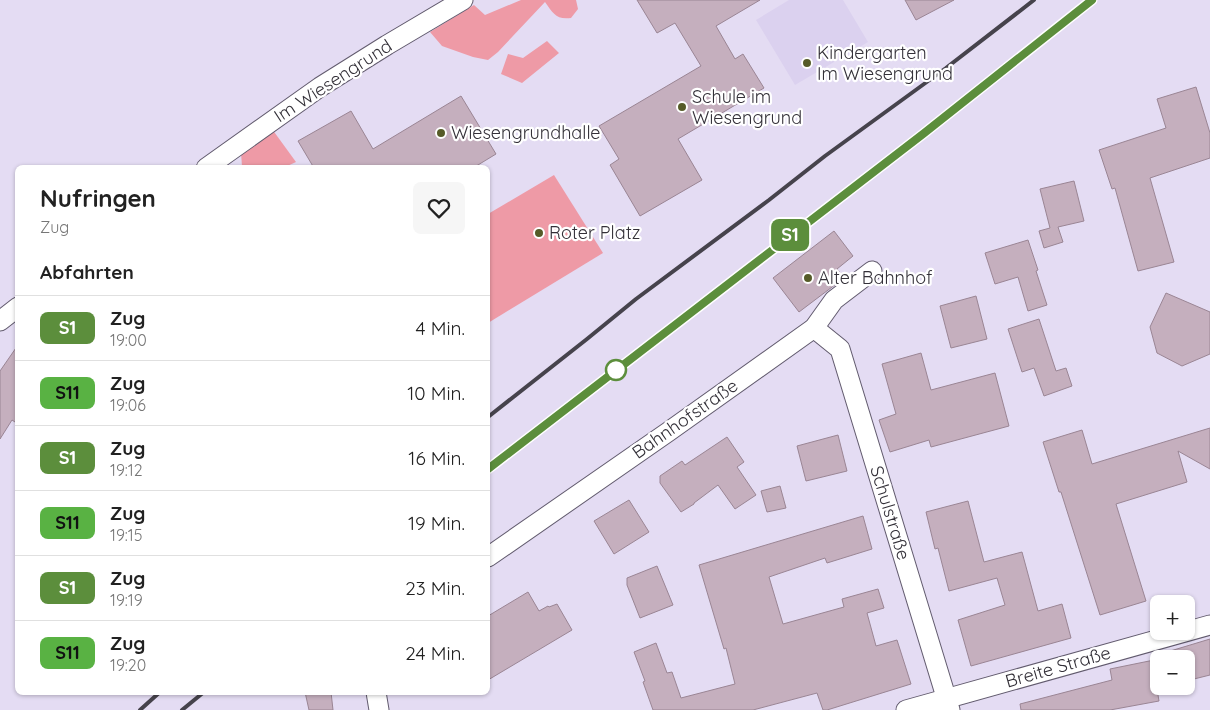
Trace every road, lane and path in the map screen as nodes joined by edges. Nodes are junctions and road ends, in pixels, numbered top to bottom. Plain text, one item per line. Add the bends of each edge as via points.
1 (463, 0) edge
2 (210, 165) edge
3 (872, 271) dead end
4 (15, 310) edge
5 (0, 321) edge
6 (814, 328) junction
7 (490, 556) edge
8 (1210, 625) edge
9 (376, 695) edge
10 (948, 704) edge
11 (379, 710) edge
12 (906, 710) edge

1 - 2 street, Im Wiesengrund via 320,87
3 - 6 street, Bahnhofstraße via 834,300
4 - 5 street
6 - 7 street, Bahnhofstraße
6 - 10 street, Schulstraße via 840,349
8 - 10 street, Breite Straße
9 - 11 street
10 - 12 street, Breite Straße

